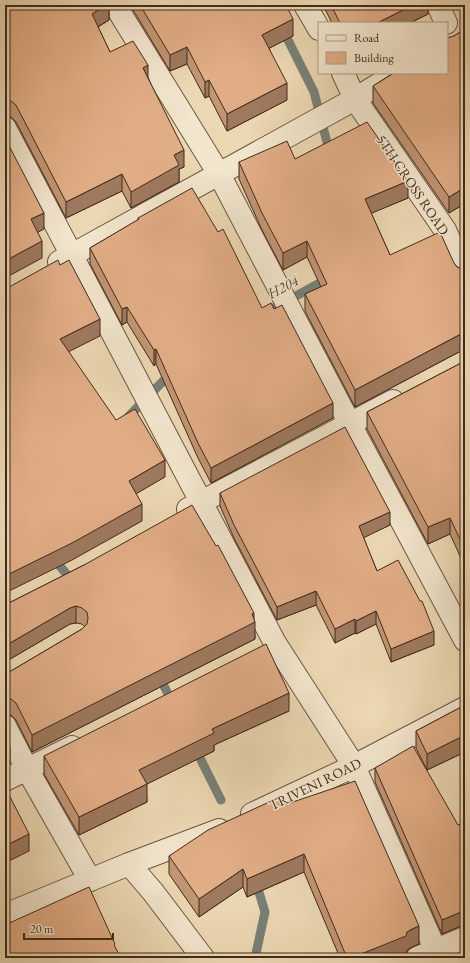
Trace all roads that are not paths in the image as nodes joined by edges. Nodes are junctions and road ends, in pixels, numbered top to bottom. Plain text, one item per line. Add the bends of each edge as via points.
1 (115, 5) edge
2 (305, 5) edge
3 (438, 5) edge
4 (447, 22) edge
5 (318, 26) edge
6 (343, 74) edge
7 (395, 74) edge
8 (354, 99) junction
9 (5, 128) edge
10 (219, 174) junction
11 (72, 255) junction
12 (45, 270) edge
13 (465, 274) edge
14 (411, 392) edge
15 (350, 424) junction
16 (201, 502) junction
17 (173, 517) edge
18 (465, 640) edge
19 (465, 708) edge
20 (5, 726) edge
21 (89, 738) edge
22 (354, 766) junction
23 (27, 769) junction
24 (5, 780) edge
25 (129, 864) junction
26 (90, 880) junction
27 (5, 915) edge
28 (465, 938) edge
29 (431, 956) edge
30 (203, 958) edge

1 - 10 street
2 - 5 street
3 - 4 street
6 - 8 street, 5TH CROSS ROAD
7 - 8 street
8 - 10 street
8 - 13 street, 5TH CROSS ROAD via 452,226
9 - 11 street
10 - 11 street
10 - 15 street
11 - 12 street
11 - 16 street
14 - 15 street
15 - 16 street
15 - 18 street
16 - 17 street
16 - 22 street via 268,647
19 - 22 street, TRIVENI ROAD
20 - 23 street
21 - 23 street
22 - 25 street, TRIVENI ROAD via 213,832
22 - 29 street
23 - 24 street
23 - 26 street
25 - 26 street, TRIVENI ROAD
25 - 30 street
26 - 27 street, TRIVENI ROAD
28 - 29 street

